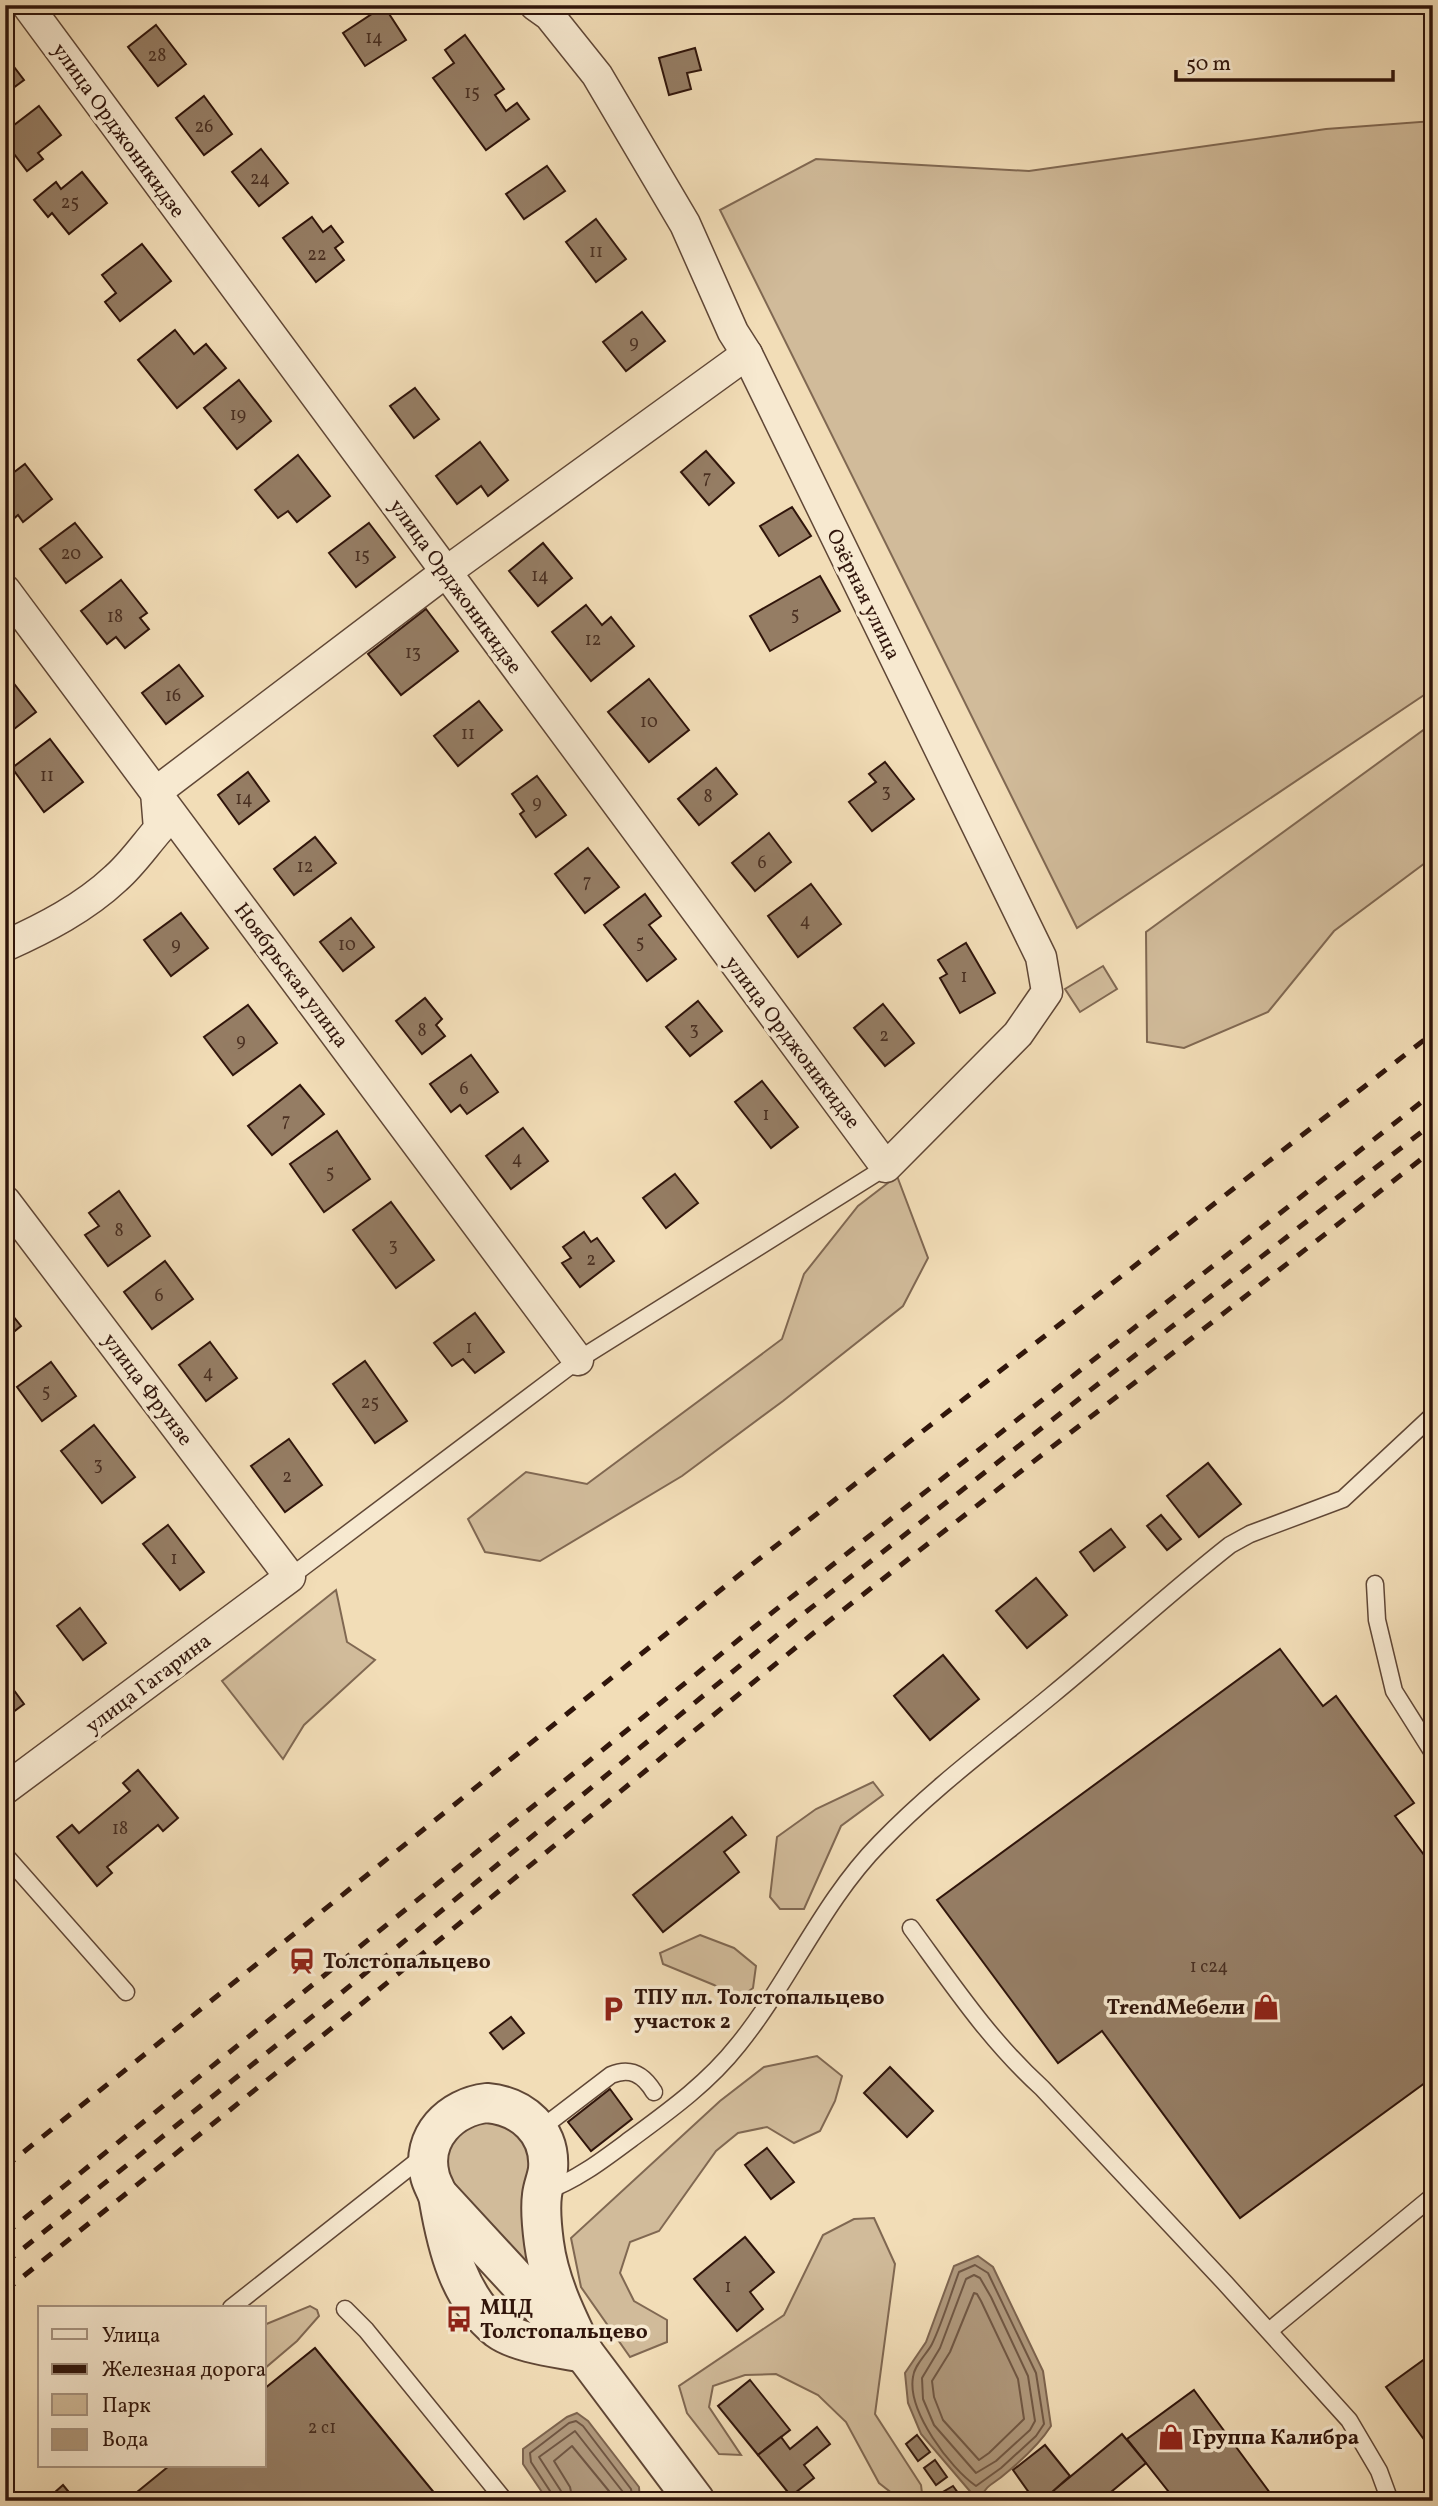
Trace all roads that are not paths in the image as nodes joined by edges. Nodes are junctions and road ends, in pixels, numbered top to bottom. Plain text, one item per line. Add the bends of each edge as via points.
1 (27, 5) edge
2 (535, 5) edge
3 (747, 354) junction
4 (446, 572) junction
5 (5, 590) edge
6 (156, 792) junction
7 (5, 947) edge
8 (886, 1167) junction
9 (5, 1201) edge
10 (578, 1360) junction
11 (1432, 1416) edge
12 (290, 1577) junction
13 (1375, 1584) dead end
14 (1433, 1753) edge
15 (5, 1789) edge
16 (5, 1855) edge
17 (911, 1928) dead end
18 (126, 1992) dead end
19 (654, 2092) dead end
20 (539, 2130) junction
21 (430, 2151) junction
22 (542, 2192) junction
23 (1433, 2196) edge
24 (234, 2306) edge
25 (345, 2309) dead end
26 (1269, 2331) junction
27 (584, 2353) junction
28 (505, 2501) edge
29 (695, 2501) edge
30 (1390, 2501) edge

1 - 4 street, улица Орджоникидзе
2 - 3 street, Озёрная улица via 597,75 685,224
3 - 4 street
3 - 8 street, Озёрная улица via 1041,957 1047,992 1018,1034
4 - 6 street
4 - 8 street, улица Орджоникидзе
5 - 6 street, Ноябрьская улица
6 - 7 street via 159,829 119,876 85,903
6 - 10 street, Ноябрьская улица
8 - 10 lane
9 - 12 street, улица Фрунзе
10 - 12 lane
11 - 22 lane via 1343,1499 1230,1545 960,1768 846,1880 753,2024 710,2075 597,2164
12 - 15 street, улица Гагарина
13 - 14 lane via 1377,1620 1394,1691
16 - 18 lane
17 - 26 lane via 1004,2052
19 - 20 lane via 632,2070 623,2070
20 - 21 street via 516,2109 502,2104 472,2105 446,2120
20 - 22 street via 548,2159
21 - 24 lane
21 - 27 street via 430,2176 438,2195
22 - 27 street via 550,2272
23 - 26 lane
25 - 28 lane
26 - 30 lane via 1349,2420 1379,2471
27 - 29 street

